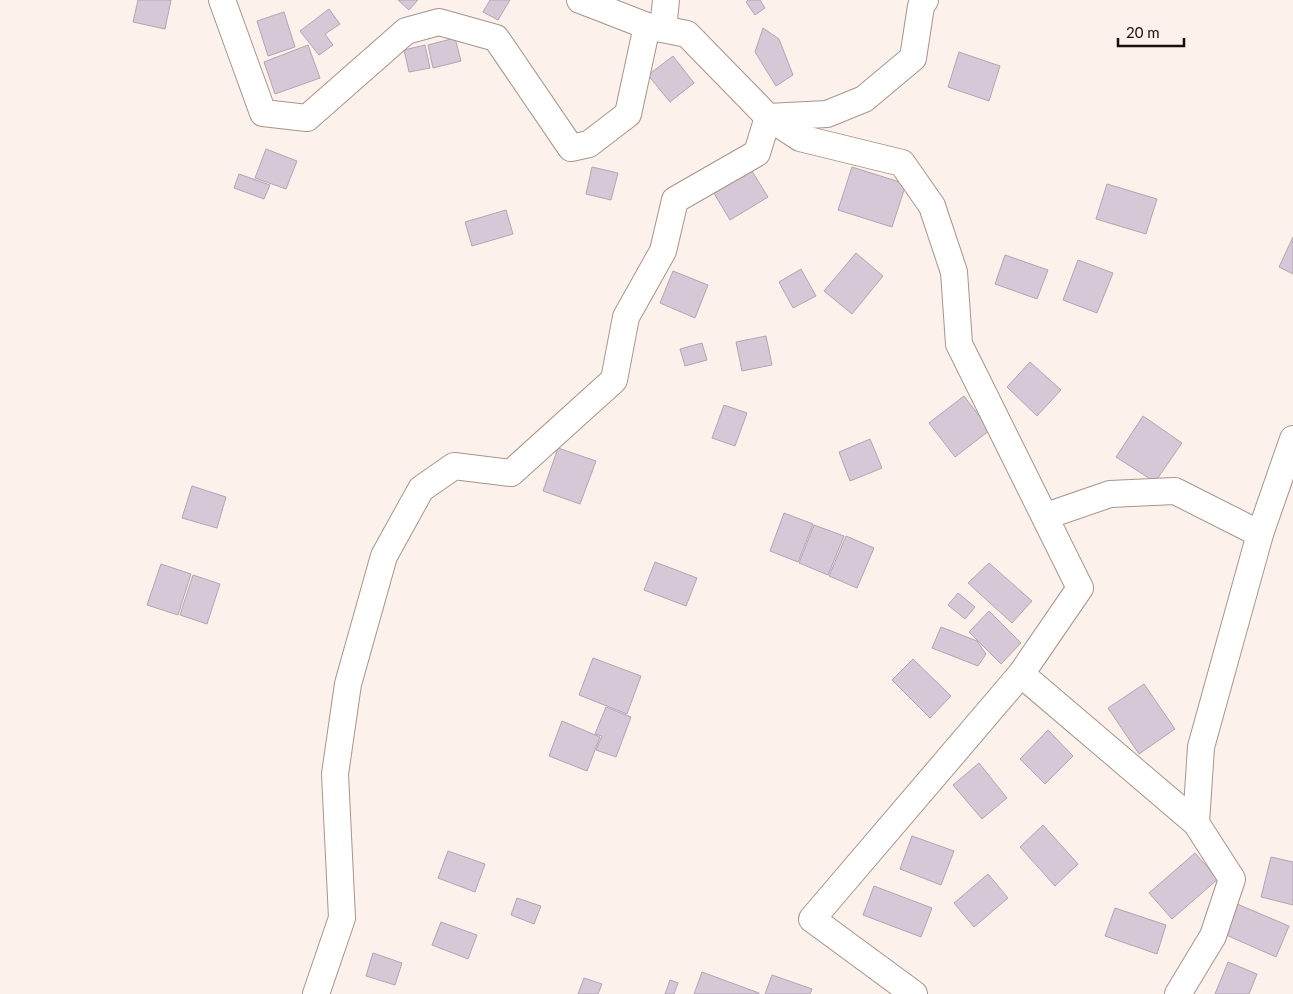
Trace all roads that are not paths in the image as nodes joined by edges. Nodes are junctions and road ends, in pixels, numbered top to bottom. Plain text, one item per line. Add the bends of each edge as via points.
1 (222, 0) edge
2 (580, 0) edge
3 (666, 0) edge
4 (925, 0) edge
5 (655, 27) junction
6 (768, 117) junction
7 (1293, 439) edge
8 (1046, 516) junction
9 (1260, 534) junction
10 (1020, 674) junction
11 (1196, 823) junction
12 (316, 994) edge
13 (914, 994) edge
14 (1178, 994) edge

1 - 5 street via 263,113 306,118 406,31 439,22 496,38 572,148 589,144 628,114
2 - 5 street
3 - 5 street
4 - 6 street via 921,6 913,58 864,99 827,114
5 - 6 street via 687,34
6 - 8 street via 800,138 902,163 932,206 954,272 960,344
6 - 12 street via 757,153 675,200 663,251 626,317 614,380 511,473 454,466 421,489 384,556 348,684 335,774 342,918
7 - 9 street
8 - 9 street via 1110,494 1175,491
8 - 10 street via 1080,588
9 - 11 street via 1201,747
10 - 11 street
10 - 13 street via 812,919
11 - 14 street via 1232,879 1213,936

